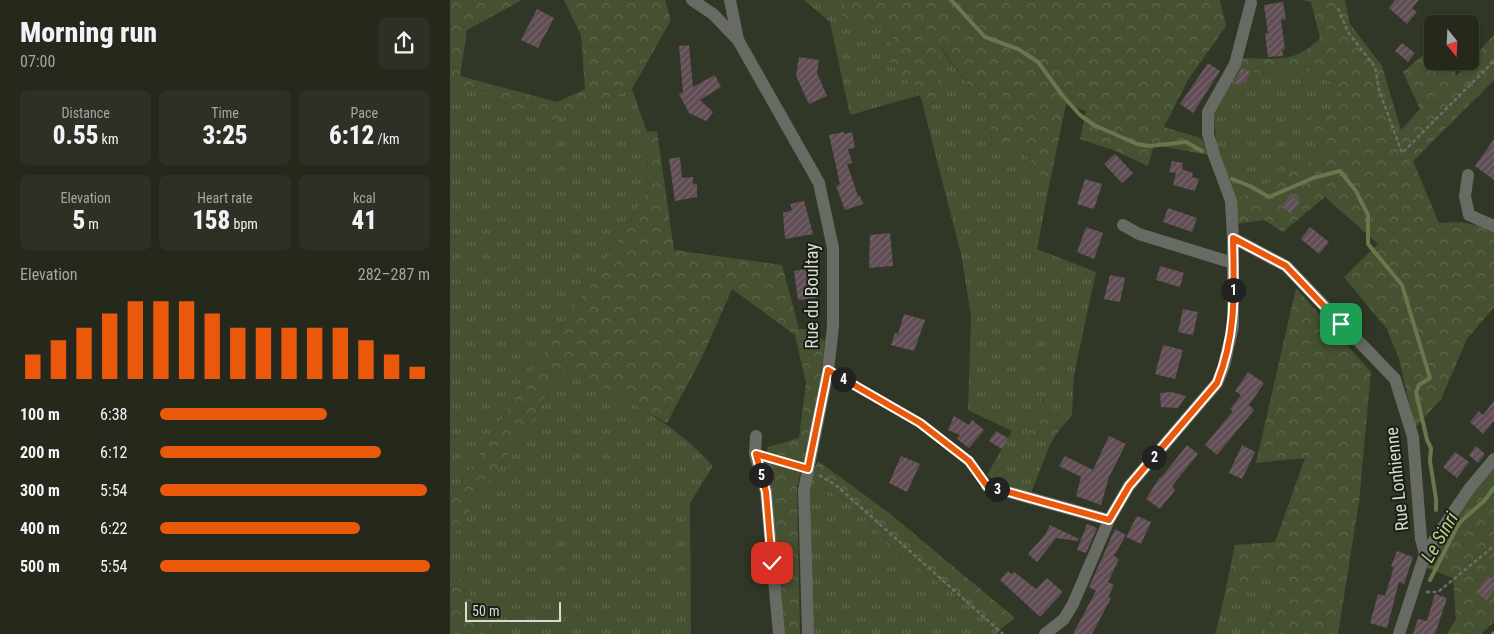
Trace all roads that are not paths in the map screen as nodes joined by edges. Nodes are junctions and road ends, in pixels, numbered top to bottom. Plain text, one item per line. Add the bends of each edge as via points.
1 (692, 0) edge
2 (730, 0) edge
3 (1251, 3) dead end
4 (738, 40) junction
5 (1468, 175) dead end
6 (1123, 225) dead end
7 (1494, 226) edge
8 (1233, 238) junction
9 (1233, 263) junction
10 (756, 436) dead end
11 (1494, 459) edge
12 (987, 486) road end
13 (1109, 520) junction
14 (1425, 554) junction
15 (779, 634) edge
16 (808, 634) edge
17 (1045, 634) edge
18 (1399, 634) edge

1 - 4 street, Rue du Boultay via 713,14
2 - 4 street
3 - 8 street via 1235,64 1208,112 1208,134 1231,201
4 - 16 street, Rue du Boultay via 819,184 833,248 833,326 828,370 804,490
5 - 7 street via 1466,196 1470,215
6 - 9 street via 1139,234
8 - 9 street
8 - 14 street, Rue Lonhienne via 1286,266 1395,379 1413,436
9 - 13 street via 1233,326 1217,383 1129,486
10 - 15 street via 756,454 766,492
11 - 14 street via 1469,489
12 - 13 street
13 - 17 street via 1073,604 1064,619
14 - 18 street

